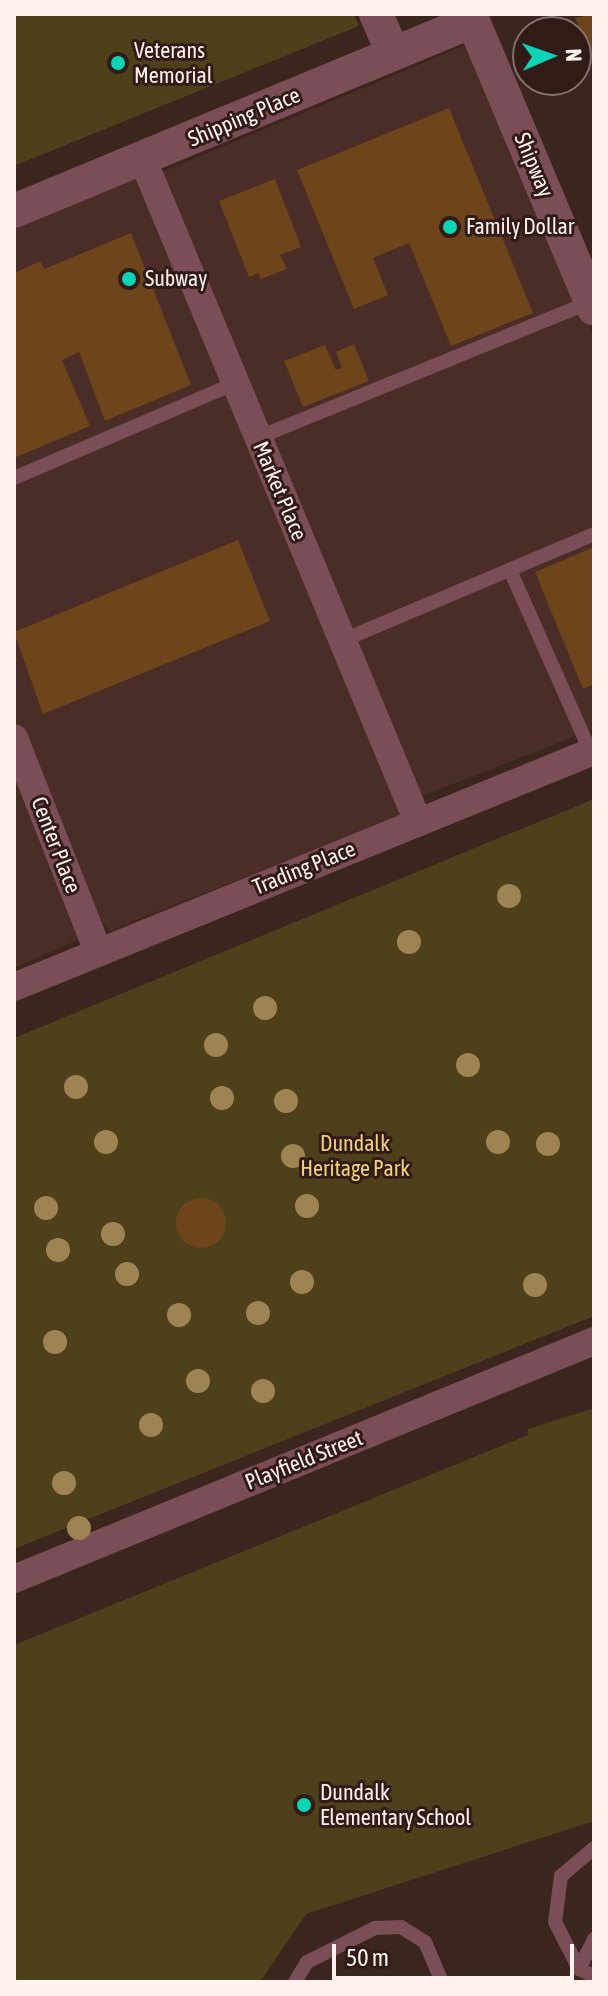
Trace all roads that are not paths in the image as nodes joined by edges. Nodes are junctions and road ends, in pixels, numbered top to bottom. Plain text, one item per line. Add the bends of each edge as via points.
1 (376, 14) edge
2 (477, 17) edge
3 (393, 53) junction
4 (143, 160) junction
5 (14, 211) edge
6 (592, 305) edge
7 (236, 383) junction
8 (257, 438) junction
9 (14, 478) edge
10 (594, 534) edge
11 (510, 570) junction
12 (341, 641) junction
13 (14, 738) edge
14 (592, 752) edge
15 (20, 768) edge
16 (418, 822) junction
17 (98, 951) junction
18 (14, 987) edge
19 (594, 1341) edge
20 (14, 1579) edge
21 (594, 1848) edge
22 (594, 1939) edge
23 (579, 1969) junction
24 (594, 1976) edge
25 (295, 1982) edge
26 (442, 1982) edge

1 - 3 street
2 - 3 street, Shipping Place
2 - 6 street, Shipway
3 - 4 street, Shipping Place
4 - 5 street, Shipping Place
4 - 7 street, Market Place
6 - 8 lane
7 - 8 street, Market Place
7 - 9 lane
8 - 12 street, Market Place
10 - 11 lane
11 - 12 lane
11 - 14 lane
12 - 16 street, Market Place
13 - 15 street, Center Place
14 - 16 street, Trading Place
15 - 17 street, Center Place
16 - 17 street, Trading Place
17 - 18 street, Trading Place
19 - 20 street, Playfield Street
21 - 23 lane via 561,1876 555,1922
22 - 23 lane
23 - 24 lane
25 - 26 lane via 307,1962 375,1928 401,1927 425,1942

